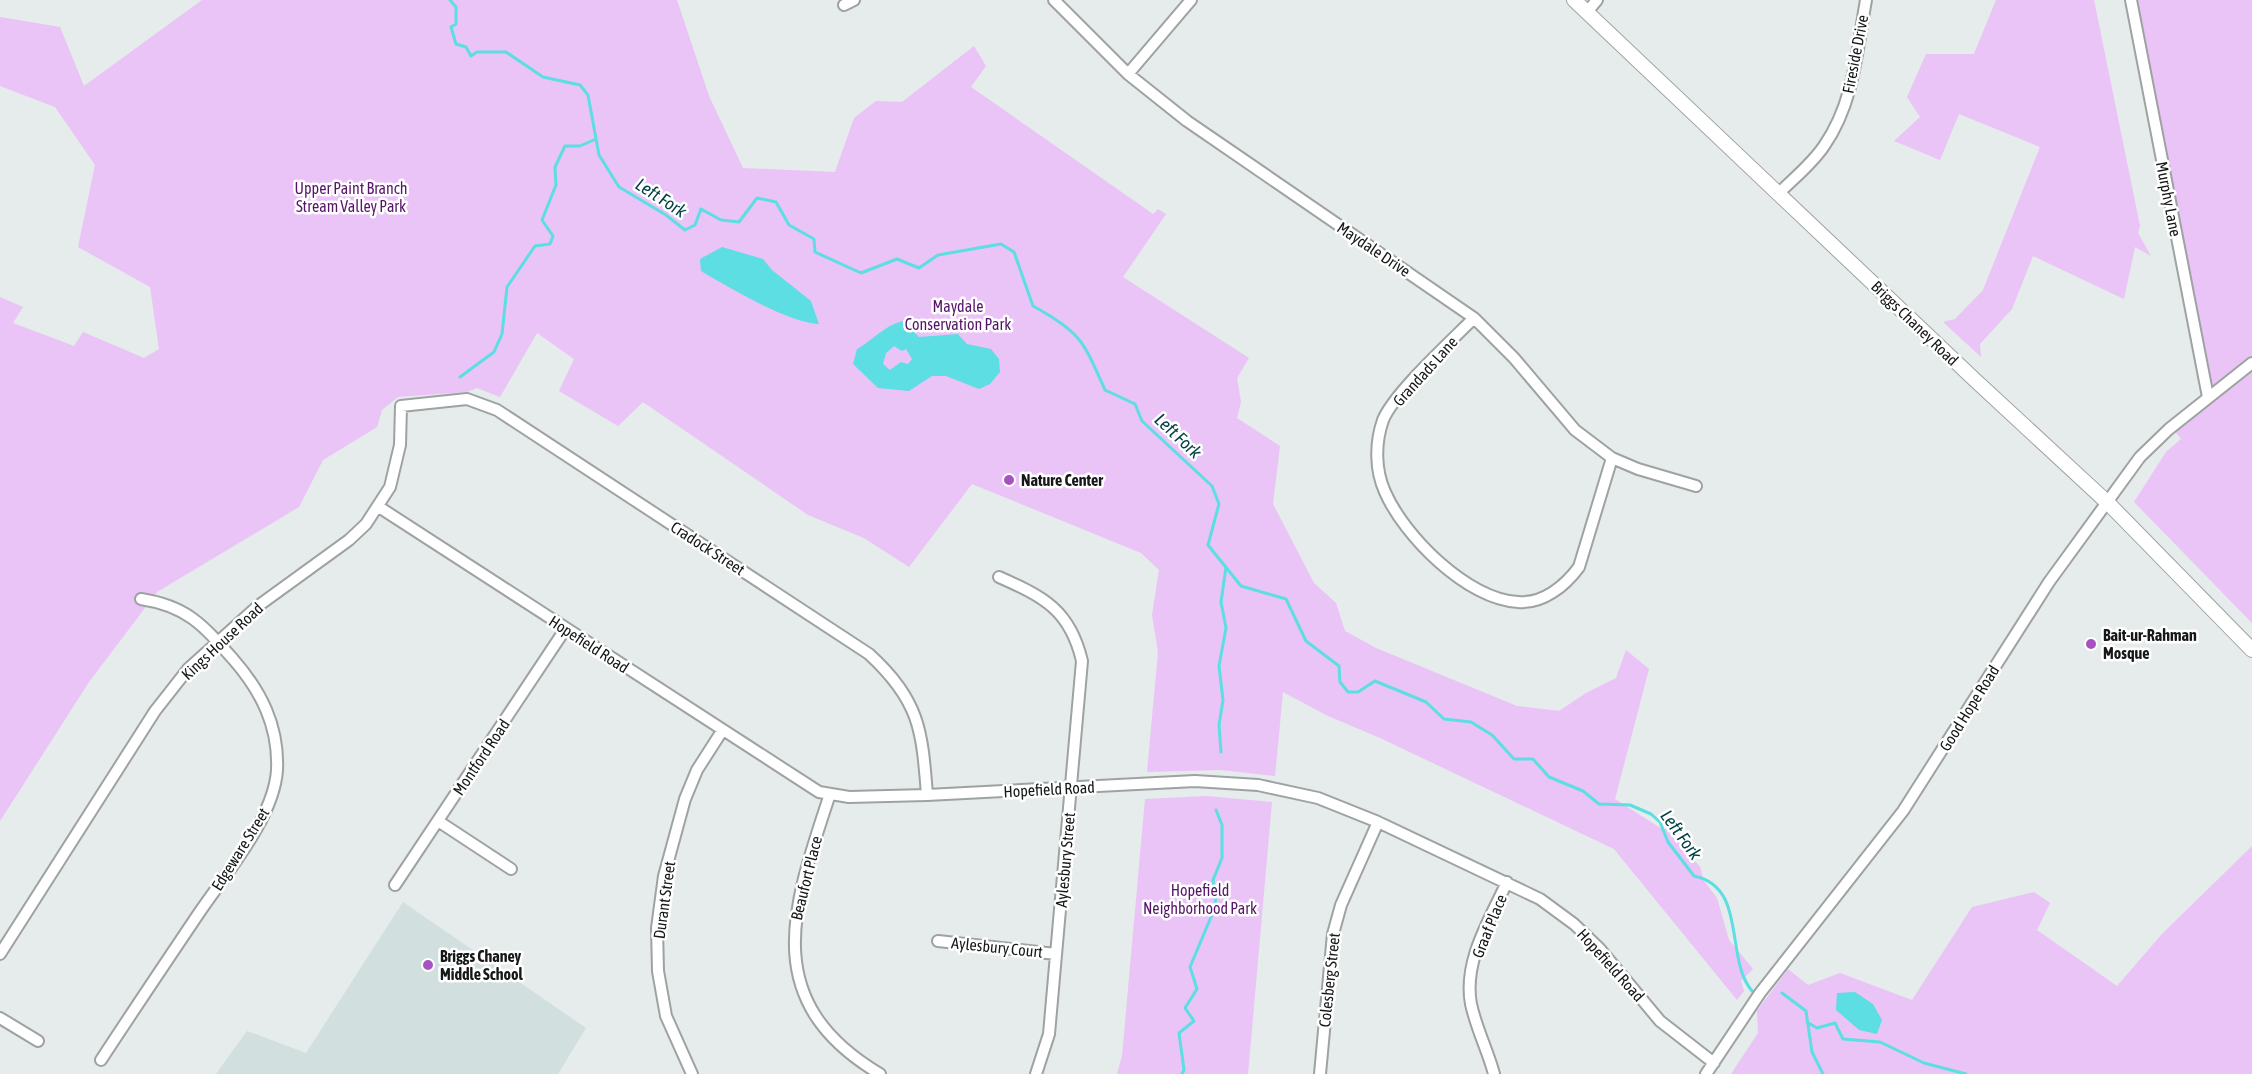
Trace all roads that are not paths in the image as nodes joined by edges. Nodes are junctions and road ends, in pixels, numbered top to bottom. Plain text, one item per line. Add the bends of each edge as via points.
1 (1054, 0) edge
2 (1191, 0) edge
3 (1574, 0) edge
4 (1597, 0) edge
5 (1866, 0) edge
6 (2131, 0) edge
7 (1587, 12) junction
8 (1128, 74) junction
9 (1779, 193) junction
10 (1474, 318) junction
11 (2252, 363) edge
12 (2208, 397) junction
13 (400, 406) joint
14 (1612, 458) junction
15 (1696, 486) dead end
16 (2108, 502) junction
17 (379, 507) junction
18 (999, 577) dead end
19 (141, 599) dead end
20 (566, 628) junction
21 (218, 642) junction
22 (2252, 650) edge
23 (722, 731) junction
24 (1072, 788) junction
25 (830, 794) junction
26 (927, 795) junction
27 (438, 821) junction
28 (1378, 822) junction
29 (511, 869) dead end
30 (1507, 882) junction
31 (395, 885) dead end
32 (938, 941) dead end
33 (0, 954) edge
34 (1056, 954) junction
35 (0, 1018) edge
36 (38, 1041) dead end
37 (101, 1060) dead end
38 (1714, 1063) junction
39 (692, 1074) edge
40 (880, 1074) edge
41 (1036, 1074) edge
42 (1320, 1074) edge
43 (1494, 1074) edge
44 (1706, 1074) edge

1 - 8 street, Maydale Drive
2 - 8 street
3 - 7 main road, Briggs Chaney Road
4 - 7 street
5 - 9 street, Fireside Drive via 1844,110 1824,146
6 - 12 street, Murphy Lane
7 - 9 main road, Briggs Chaney Road
8 - 10 street, Maydale Drive via 1187,121
9 - 16 main road, Briggs Chaney Road
10 - 14 street, Maydale Drive via 1575,430
10 - 14 street, Grandads Lane via 1395,401 1378,438 1377,459 1385,492 1429,553 1463,580 1500,599 1520,603 1549,595 1579,567
11 - 12 street, Good Hope Road
12 - 16 street, Good Hope Road via 2140,458
13 - 17 street, Kings House Road via 400,445 390,487
13 - 26 street, Cradock Street via 467,399 497,410 869,654 897,681 915,714 922,737
14 - 15 street, Maydale Drive
16 - 22 main road, Briggs Chaney Road
16 - 38 street, Good Hope Road via 2049,582 1903,811 1760,993
17 - 20 street, Hopefield Road
17 - 21 street, Kings House Road via 349,540 258,606
18 - 24 street, Aylesbury Street via 1051,603 1079,647 1082,682
19 - 21 street, Edgeware Street via 167,603 184,611
20 - 23 street, Hopefield Road
20 - 27 street, Montford Road
21 - 33 street, Kings House Road via 188,669 155,711
21 - 37 street, Edgeware Street via 250,678 265,705 276,740 277,772 269,802 261,820
23 - 25 street, Hopefield Road via 796,779
23 - 39 street, Durant Street via 697,770 685,799 664,876 657,928 658,971 666,1016
24 - 26 street, Hopefield Road
24 - 28 street, Hopefield Road via 1195,781 1258,785 1318,798
24 - 34 street, Aylesbury Street
25 - 26 street, Hopefield Road
25 - 40 street, Beaufort Place via 794,919 798,980 832,1038
27 - 29 street
27 - 31 street, Montford Road
28 - 30 street, Hopefield Road
28 - 42 street, Colesberg Street via 1341,905 1333,934
30 - 38 street, Hopefield Road via 1540,899 1574,924 1660,1022
30 - 43 street, Graaf Place via 1476,949 1470,979 1473,1010
32 - 34 street, Aylesbury Court
34 - 41 street, Aylesbury Street via 1049,1034
35 - 36 street
38 - 44 street, Good Hope Road

